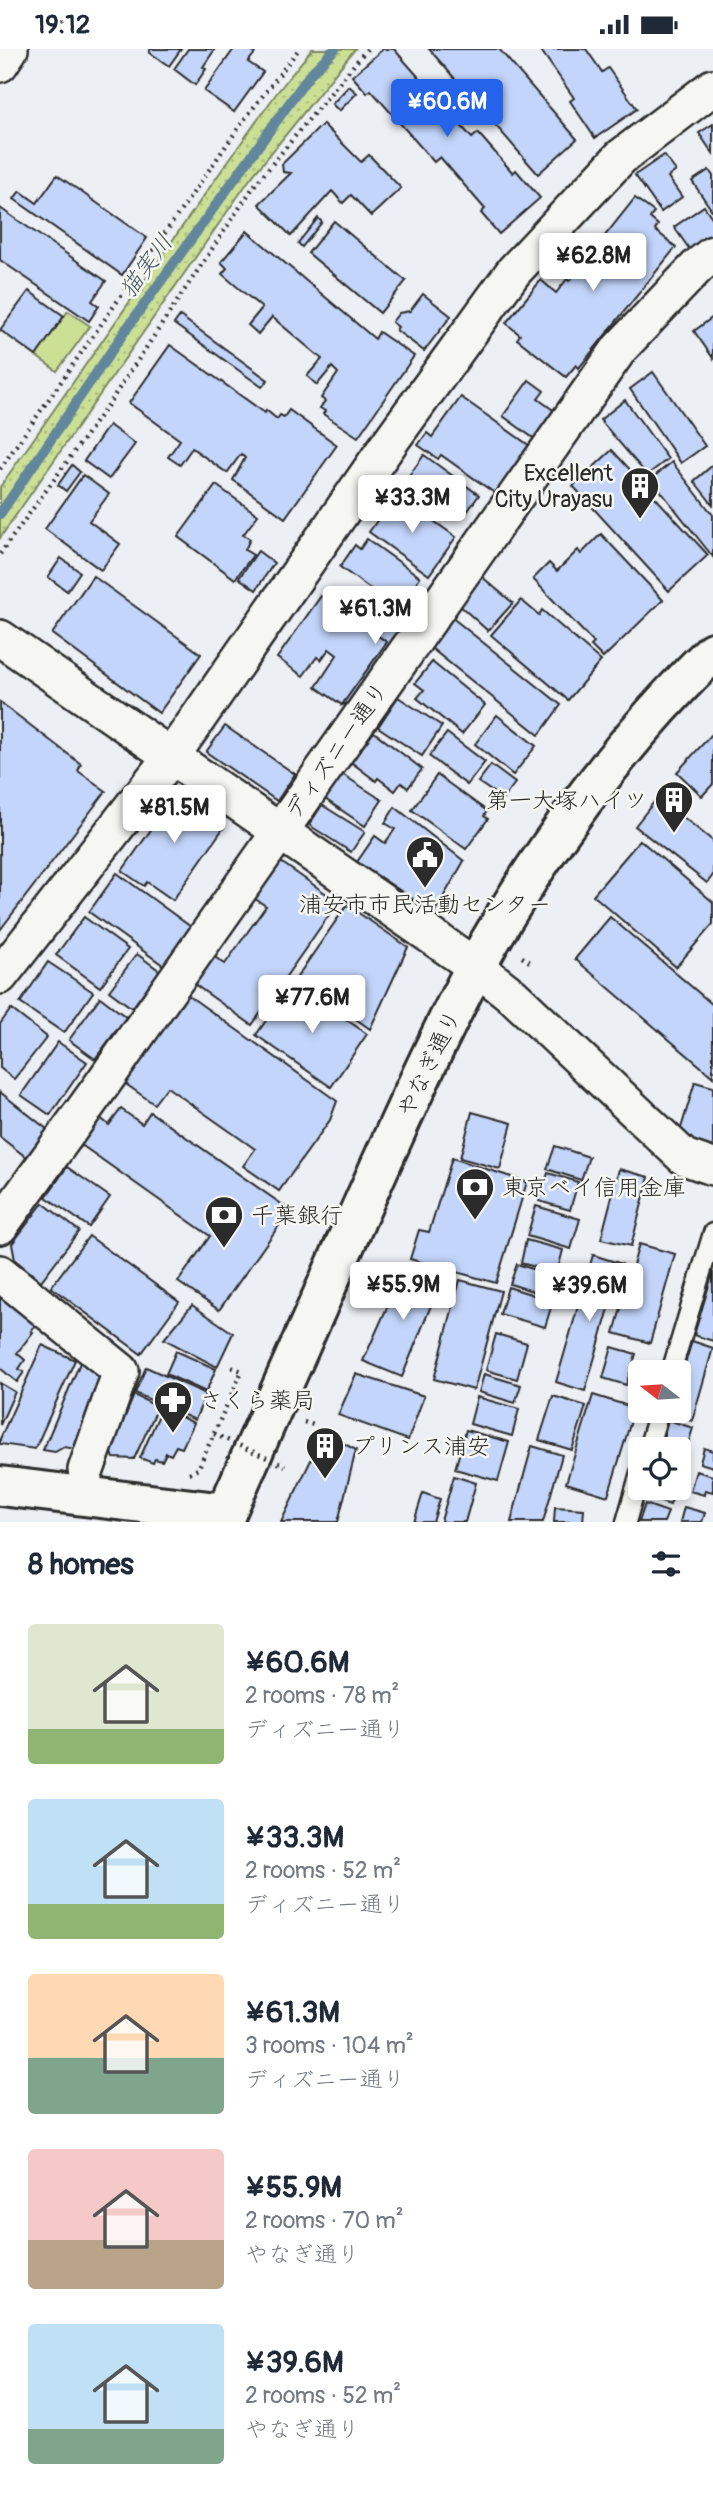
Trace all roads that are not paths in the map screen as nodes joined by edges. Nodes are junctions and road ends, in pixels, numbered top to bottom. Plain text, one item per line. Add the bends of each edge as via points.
1 (10, 49) edge
2 (0, 64) edge
3 (713, 87) edge
4 (713, 254) edge
5 (0, 638) edge
6 (713, 652) edge
7 (171, 757) junction
8 (279, 831) junction
9 (476, 967) junction
10 (0, 976) edge
11 (713, 1167) edge
12 (0, 1226) edge
13 (713, 1233) edge
14 (0, 1273) edge
15 (675, 1360) edge
16 (86, 1470) dead end
17 (0, 1486) edge
18 (632, 1500) edge
19 (224, 1518) edge
20 (626, 1522) edge

1 - 2 street
3 - 7 street via 621,157 514,271
4 - 8 street, ディズニー通り via 620,348
5 - 7 street
6 - 9 main road, やなぎ通り via 591,791 547,851
7 - 8 street
7 - 10 street
8 - 9 street
8 - 12 street, ディズニー通り
9 - 11 street via 513,996 684,1157
9 - 19 main road, やなぎ通り via 377,1172
13 - 15 lane
14 - 16 street via 121,1371
17 - 19 main road
18 - 20 lane

